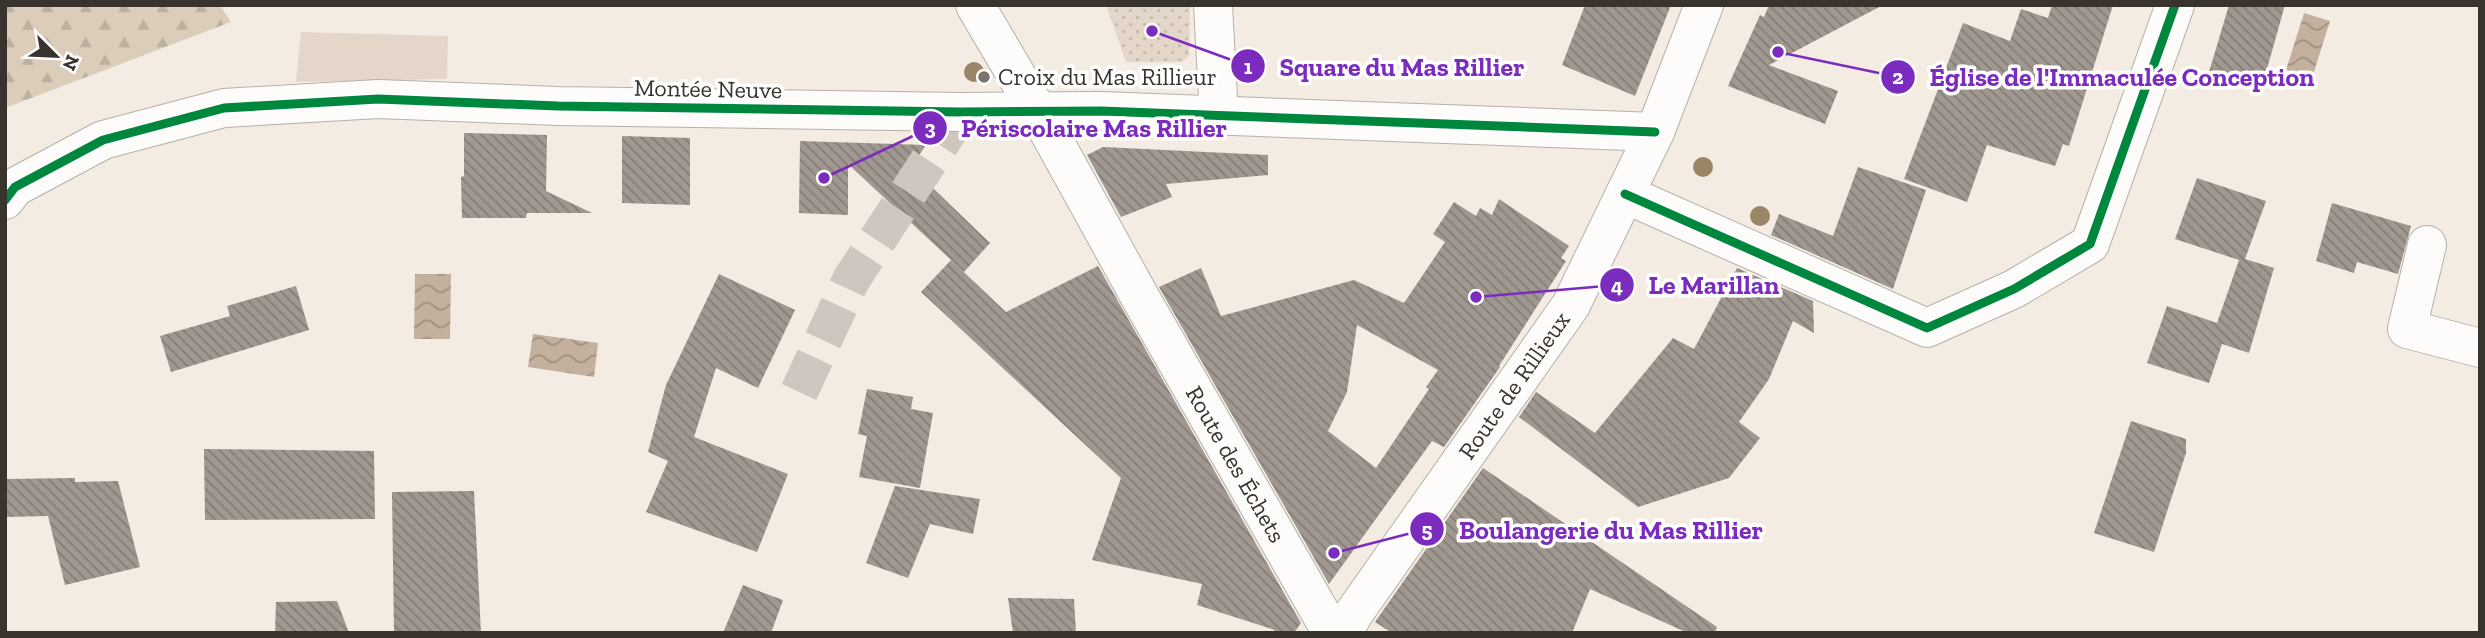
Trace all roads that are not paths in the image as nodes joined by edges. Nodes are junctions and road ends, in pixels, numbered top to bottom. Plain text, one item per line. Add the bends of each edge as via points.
1 (975, 5) edge
2 (1213, 5) edge
3 (1704, 5) edge
4 (2175, 5) edge
5 (1038, 111) junction
6 (1219, 116) junction
7 (1655, 132) junction
8 (1625, 194) junction
9 (5, 200) edge
10 (2427, 245) dead end
11 (2480, 348) edge
12 (1332, 633) edge
13 (1343, 633) edge

1 - 5 street
2 - 6 street
3 - 7 street, Route de Rillieux
4 - 8 street via 2090,244 2014,289 1927,328
5 - 6 street, Montée Neuve
5 - 9 street, Montée Neuve via 378,99 224,108 103,140 15,187
5 - 12 street, Route des Échets
6 - 7 street, Montée Neuve
7 - 8 street, Route de Rillieux
8 - 13 street, Route de Rillieux via 1571,305
10 - 11 street via 2407,329

